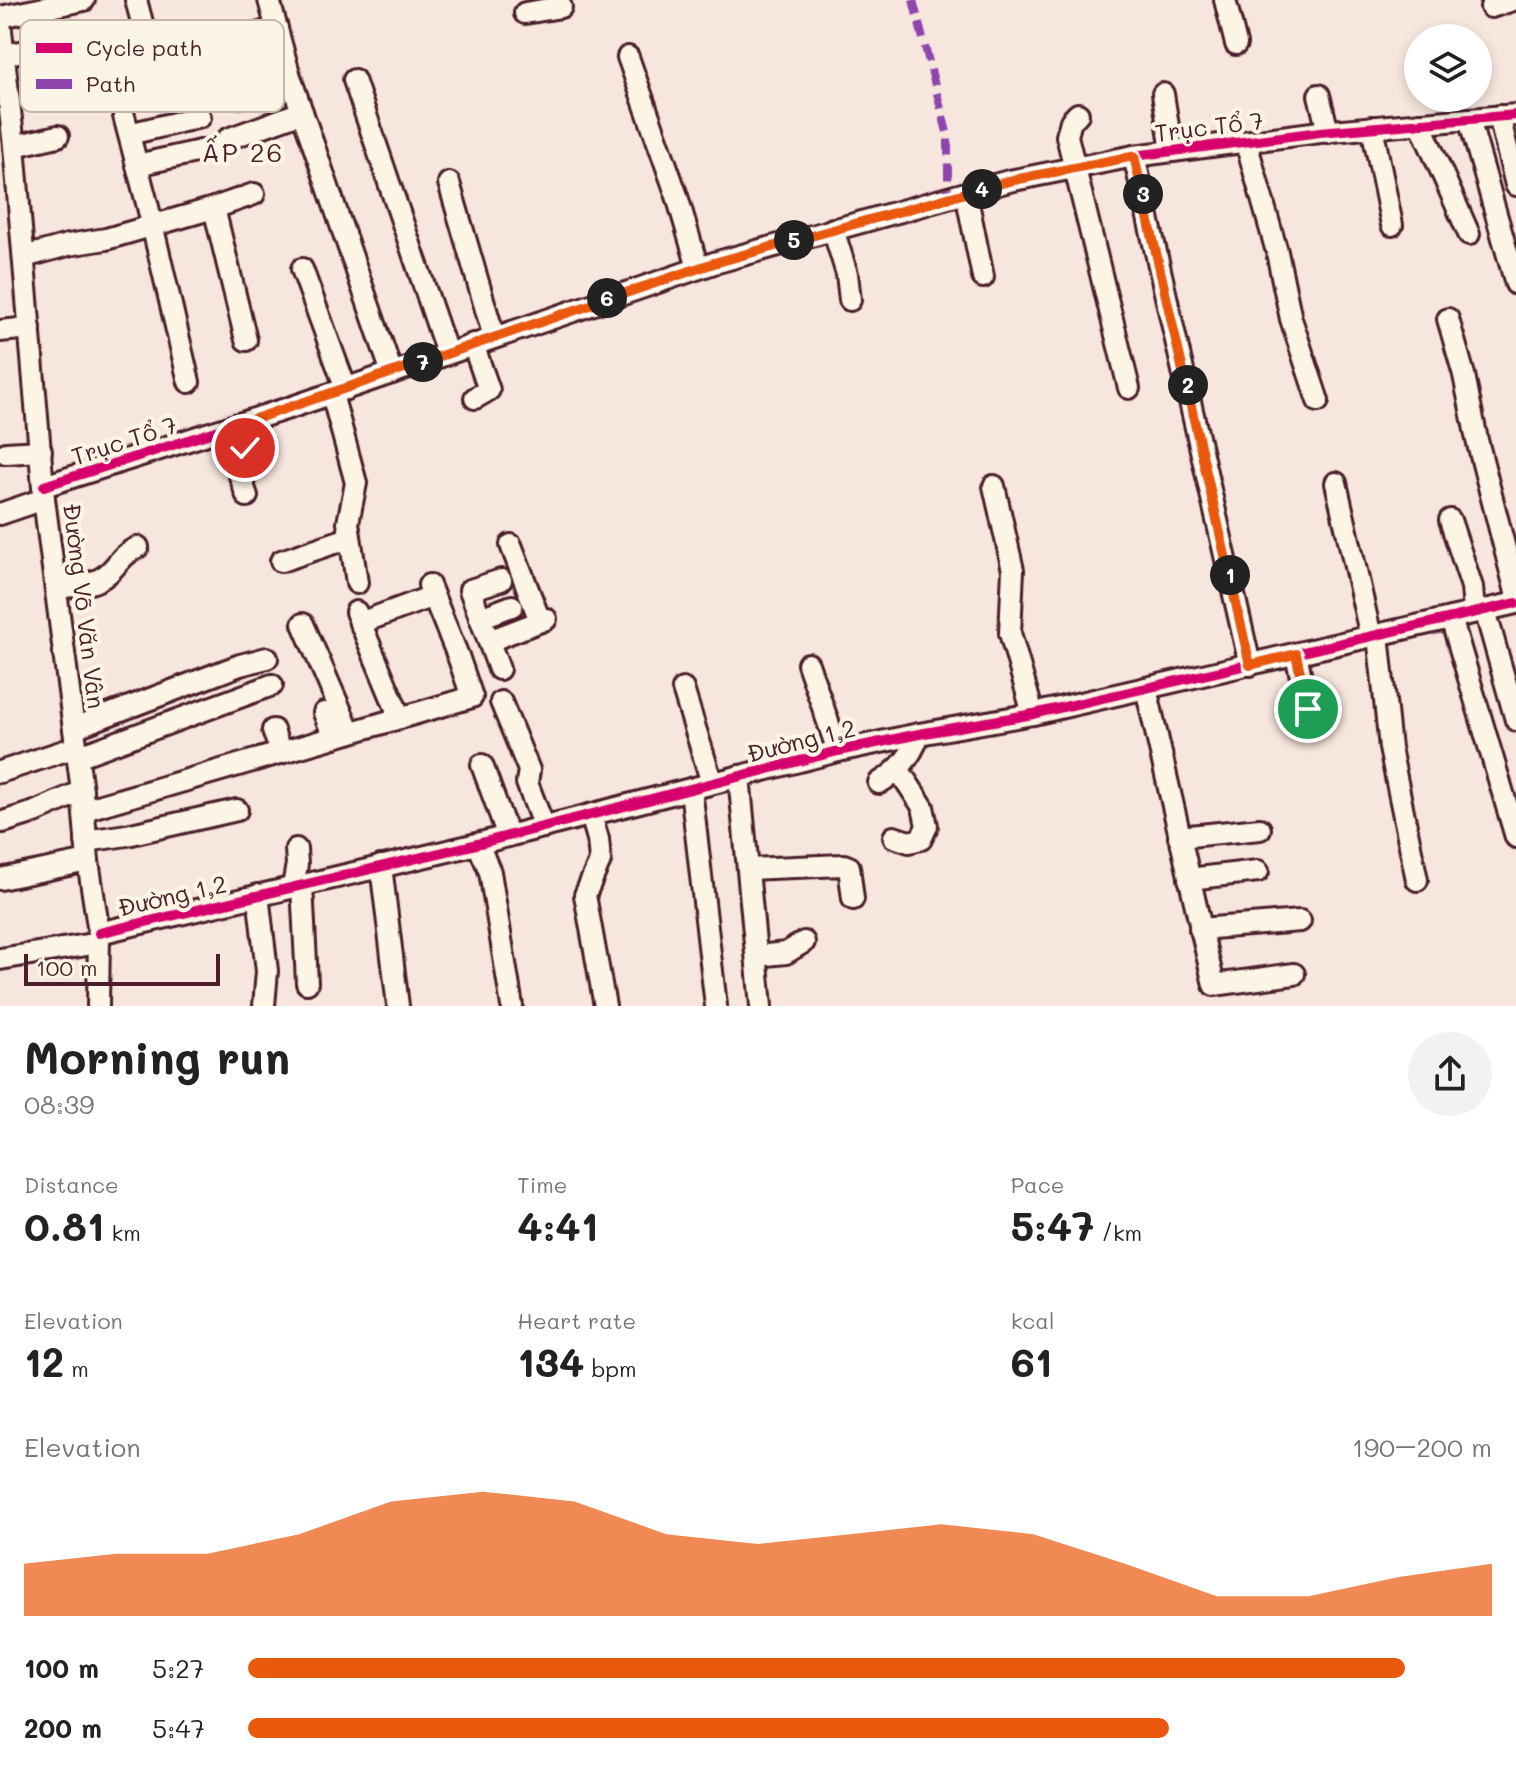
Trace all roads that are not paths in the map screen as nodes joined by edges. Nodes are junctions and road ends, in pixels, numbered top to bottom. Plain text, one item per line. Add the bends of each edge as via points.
1 (84, 0) edge
2 (136, 0) edge
3 (269, 0) edge
4 (1225, 0) edge
5 (1513, 0) edge
6 (561, 7) dead end
7 (1491, 7) dead end
8 (525, 13) edge
9 (0, 20) edge
10 (141, 20) edge
11 (275, 20) edge
12 (1236, 44) dead end
13 (284, 54) edge
14 (628, 57) dead end
15 (3, 60) edge
16 (290, 77) junction
17 (284, 79) edge
18 (354, 80) dead end
19 (1163, 94) dead end
20 (1319, 95) dead end
21 (302, 112) junction
22 (1078, 114) dead end
23 (1508, 115) edge
24 (200, 117) dead end
25 (1469, 119) junction
26 (1420, 123) junction
27 (1372, 127) junction
28 (1328, 132) junction
29 (9, 134) edge
30 (58, 136) dead end
31 (1246, 142) junction
32 (1172, 151) junction
33 (1134, 156) junction
34 (137, 165) junction
35 (1074, 168) junction
36 (449, 183) dead end
37 (1516, 185) edge
38 (966, 193) junction
39 (254, 194) dead end
40 (214, 208) junction
41 (1392, 225) dead end
42 (151, 226) junction
43 (833, 229) junction
44 (1469, 234) dead end
45 (24, 257) junction
46 (698, 268) junction
47 (302, 269) dead end
48 (983, 277) dead end
49 (1516, 284) edge
50 (850, 300) dead end
51 (1448, 319) dead end
52 (30, 328) junction
53 (0, 331) edge
54 (494, 337) junction
55 (246, 340) dead end
56 (473, 344) junction
57 (447, 353) junction
58 (392, 373) junction
59 (189, 382) dead end
60 (1129, 388) dead end
61 (339, 391) junction
62 (475, 398) dead end
63 (1318, 401) dead end
64 (237, 425) junction
65 (41, 451) junction
66 (6, 453) dead end
67 (1336, 483) dead end
68 (994, 486) dead end
69 (44, 492) junction
70 (247, 496) dead end
71 (0, 514) edge
72 (1450, 520) dead end
73 (349, 538) junction
74 (511, 545) dead end
75 (138, 547) dead end
76 (281, 561) dead end
77 (501, 580) dead end
78 (357, 583) dead end
79 (56, 588) junction
80 (1516, 592) edge
81 (1516, 603) edge
82 (512, 606) dead end
83 (1479, 611) junction
84 (480, 618) junction
85 (1451, 618) junction
86 (303, 624) dead end
87 (1374, 636) junction
88 (490, 643) junction
89 (1296, 654) junction
90 (458, 656) junction
91 (267, 658) dead end
92 (808, 664) dead end
93 (1250, 665) junction
94 (499, 669) dead end
95 (272, 685) dead end
96 (1146, 688) junction
97 (683, 689) dead end
98 (501, 702) dead end
99 (1308, 709) dead end
100 (324, 713) dead end
101 (1033, 714) junction
102 (400, 718) junction
103 (1516, 720) edge
104 (273, 730) dead end
105 (919, 734) junction
106 (342, 735) junction
107 (76, 744) junction
108 (838, 751) junction
109 (281, 753) junction
110 (482, 765) dead end
111 (898, 769) junction
112 (0, 772) edge
113 (739, 776) junction
114 (712, 783) junction
115 (879, 783) dead end
116 (691, 789) junction
117 (83, 800) junction
118 (237, 810) dead end
119 (591, 815) junction
120 (3, 822) dead end
121 (544, 827) junction
122 (1260, 829) dead end
123 (508, 836) junction
124 (894, 837) dead end
125 (1179, 837) junction
126 (1516, 837) edge
127 (478, 844) junction
128 (296, 849) dead end
129 (87, 851) junction
130 (381, 866) junction
131 (749, 869) junction
132 (1258, 871) dead end
133 (0, 879) edge
134 (1189, 879) junction
135 (1417, 880) dead end
136 (298, 886) junction
137 (258, 895) junction
138 (853, 899) dead end
139 (1300, 921) dead end
140 (1200, 929) junction
141 (99, 938) junction
142 (804, 942) dead end
143 (757, 956) junction
144 (0, 959) edge
145 (1294, 974) dead end
146 (307, 983) dead end
147 (98, 1006) edge
148 (264, 1006) edge
149 (398, 1006) edge
150 (512, 1006) edge
151 (605, 1006) edge
152 (716, 1006) edge
153 (761, 1006) edge

1 - 9 street
2 - 10 street
3 - 11 street
4 - 12 street
5 - 7 street
6 - 8 street
9 - 15 street, Đường Võ Văn Vân
13 - 16 street
14 - 46 street
15 - 29 street, Đường Võ Văn Vân
16 - 17 street
16 - 21 street
18 - 57 street
19 - 32 street
20 - 28 street
21 - 34 street via 226,143
21 - 58 street
22 - 35 street via 1067,136
23 - 25 street, Trục Tổ 7
23 - 37 street
24 - 34 street via 126,125
25 - 26 street, Trục Tổ 7
25 - 49 street
26 - 27 street, Trục Tổ 7
26 - 44 street
27 - 28 street, Trục Tổ 7
27 - 41 street
28 - 31 street, Trục Tổ 7
29 - 30 street
29 - 45 street, Đường Võ Văn Vân
31 - 32 street, Trục Tổ 7
31 - 63 street via 1291,319
32 - 33 street, Trục Tổ 7
33 - 35 street, Trục Tổ 7
33 - 93 street
34 - 42 street
35 - 38 street, Trục Tổ 7
35 - 60 street
36 - 54 street
38 - 43 street, Trục Tổ 7
38 - 48 street
39 - 40 street
40 - 42 street
40 - 55 street
42 - 45 street
42 - 59 street
43 - 46 street, Trục Tổ 7
43 - 50 street
45 - 52 street, Đường Võ Văn Vân
46 - 54 street, Trục Tổ 7
47 - 61 street
51 - 80 street
52 - 53 street
52 - 65 street, Đường Võ Văn Vân
54 - 56 street, Trục Tổ 7
56 - 57 street, Trục Tổ 7
56 - 62 street via 489,390
57 - 58 street, Trục Tổ 7
58 - 61 street, Trục Tổ 7
61 - 64 street, Trục Tổ 7
61 - 73 street via 356,483
64 - 69 street, Trục Tổ 7
64 - 70 street via 245,448 238,458
65 - 66 street
65 - 69 street, Đường Võ Văn Vân
67 - 87 street
68 - 101 street via 1013,570 1010,633
69 - 71 street, Trục Tổ 7
69 - 79 street, Đường Võ Văn Vân
72 - 83 street
73 - 76 street
73 - 78 street
74 - 88 street via 543,620
75 - 79 street via 124,553 99,580
77 - 84 street via 470,590
79 - 107 street, Đường Võ Văn Vân
81 - 83 street, Đường 1,2
82 - 84 street
83 - 85 street, Đường 1,2
83 - 103 street
84 - 88 street
85 - 87 street, Đường 1,2
85 - 126 street
86 - 106 street
87 - 89 street, Đường 1,2
87 - 135 street
88 - 90 street
88 - 94 street
89 - 93 street, Đường 1,2
89 - 99 street
90 - 102 street via 472,697
90 - 102 street via 431,590 358,618
91 - 107 street via 240,665
92 - 108 street
93 - 96 street, Đường 1,2
95 - 107 street
96 - 101 street, Đường 1,2
96 - 125 street
97 - 114 street
98 - 121 street via 529,770 527,783
100 - 106 street
101 - 105 street, Đường 1,2
102 - 106 street
104 - 109 street
105 - 108 street, Đường 1,2
105 - 111 street
106 - 109 street
107 - 112 street
107 - 117 street, Đường Võ Văn Vân
108 - 113 street, Đường 1,2
109 - 117 street
110 - 123 street
111 - 115 street
111 - 124 street via 923,807 927,826 921,839
113 - 114 street, Đường 1,2
113 - 131 street
114 - 116 street, Đường 1,2
116 - 119 street, Đường 1,2
116 - 152 street
117 - 120 street
117 - 129 street, Đường Võ Văn Vân
118 - 129 street via 127,835
119 - 121 street, Đường 1,2
119 - 151 street via 600,861 585,895
121 - 123 street, Đường 1,2
122 - 125 street
123 - 127 street, Đường 1,2
125 - 134 street
127 - 130 street, Đường 1,2
127 - 150 street via 493,883
128 - 136 street
129 - 133 street
129 - 141 street, Đường Võ Văn Vân
130 - 136 street, Đường 1,2
130 - 149 street
131 - 138 street via 844,865 849,867
131 - 143 street
132 - 134 street
134 - 140 street
136 - 137 street, Đường 1,2
136 - 146 street
137 - 141 street, Đường 1,2
137 - 148 street via 267,971
139 - 140 street
140 - 145 street via 1214,985
141 - 144 street, Đường 1,2
141 - 147 street, Đường Võ Văn Vân
142 - 143 street via 786,953
143 - 153 street

